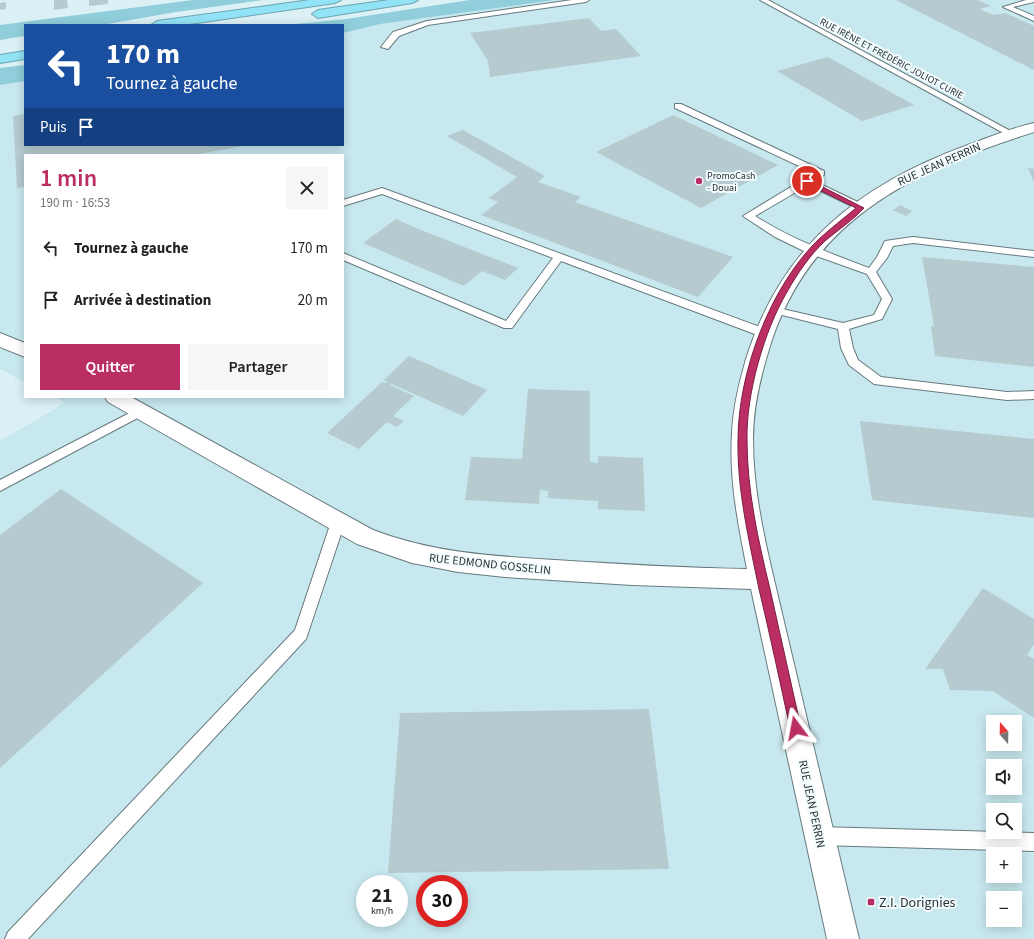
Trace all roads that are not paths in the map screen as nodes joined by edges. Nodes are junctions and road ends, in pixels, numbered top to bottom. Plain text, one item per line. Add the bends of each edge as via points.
1 (336, 0) edge
2 (412, 0) edge
3 (586, 0) edge
4 (763, 0) edge
5 (1034, 0) edge
6 (1034, 20) edge
7 (164, 24) edge
8 (244, 24) edge
9 (24, 44) edge
10 (0, 47) edge
11 (386, 47) dead end
12 (24, 55) edge
13 (0, 59) edge
14 (678, 106) dead end
15 (1034, 127) edge
16 (1012, 134) junction
17 (807, 181) junction
18 (344, 203) edge
19 (860, 208) junction
20 (812, 251) junction
21 (1034, 254) edge
22 (344, 256) edge
23 (559, 257) junction
24 (871, 272) junction
25 (774, 310) junction
26 (844, 327) junction
27 (764, 333) junction
28 (0, 339) edge
29 (24, 351) edge
30 (1034, 395) edge
31 (117, 398) edge
32 (141, 411) junction
33 (0, 486) edge
34 (338, 522) junction
35 (761, 579) junction
36 (819, 836) junction
37 (1034, 842) edge
38 (15, 939) edge
39 (843, 939) edge

1 - 7 highway
2 - 8 highway
3 - 11 lane via 410,27 396,34
4 - 16 lane, RUE IRÈNE ET FRÉDÉRIC JOLIOT CURIE
5 - 6 lane via 1006,7
9 - 10 highway
12 - 13 highway
14 - 17 lane via 821,173
15 - 16 street, RUE JEAN PERRIN
16 - 19 street, RUE JEAN PERRIN via 925,168 901,180
17 - 19 lane
17 - 20 lane via 748,216 778,235
18 - 23 lane via 382,191
19 - 20 street, RUE JEAN PERRIN
20 - 24 lane
20 - 25 street, RUE JEAN PERRIN via 791,279
21 - 24 lane via 913,240 890,243
22 - 23 lane via 508,326
23 - 27 lane
24 - 26 lane via 887,299 878,318
25 - 26 lane
25 - 27 street, RUE JEAN PERRIN
26 - 30 lane via 847,348 853,362 878,380 1007,396
27 - 35 street, RUE JEAN PERRIN via 751,378 742,438 747,503
28 - 29 street
31 - 32 street, RUE EDMOND GOSSELIN
32 - 33 lane
32 - 34 street, RUE EDMOND GOSSELIN
34 - 35 street, RUE EDMOND GOSSELIN via 390,548 441,561 611,574
34 - 38 lane via 301,634
35 - 36 street, RUE JEAN PERRIN
36 - 37 lane
36 - 39 street, RUE JEAN PERRIN

